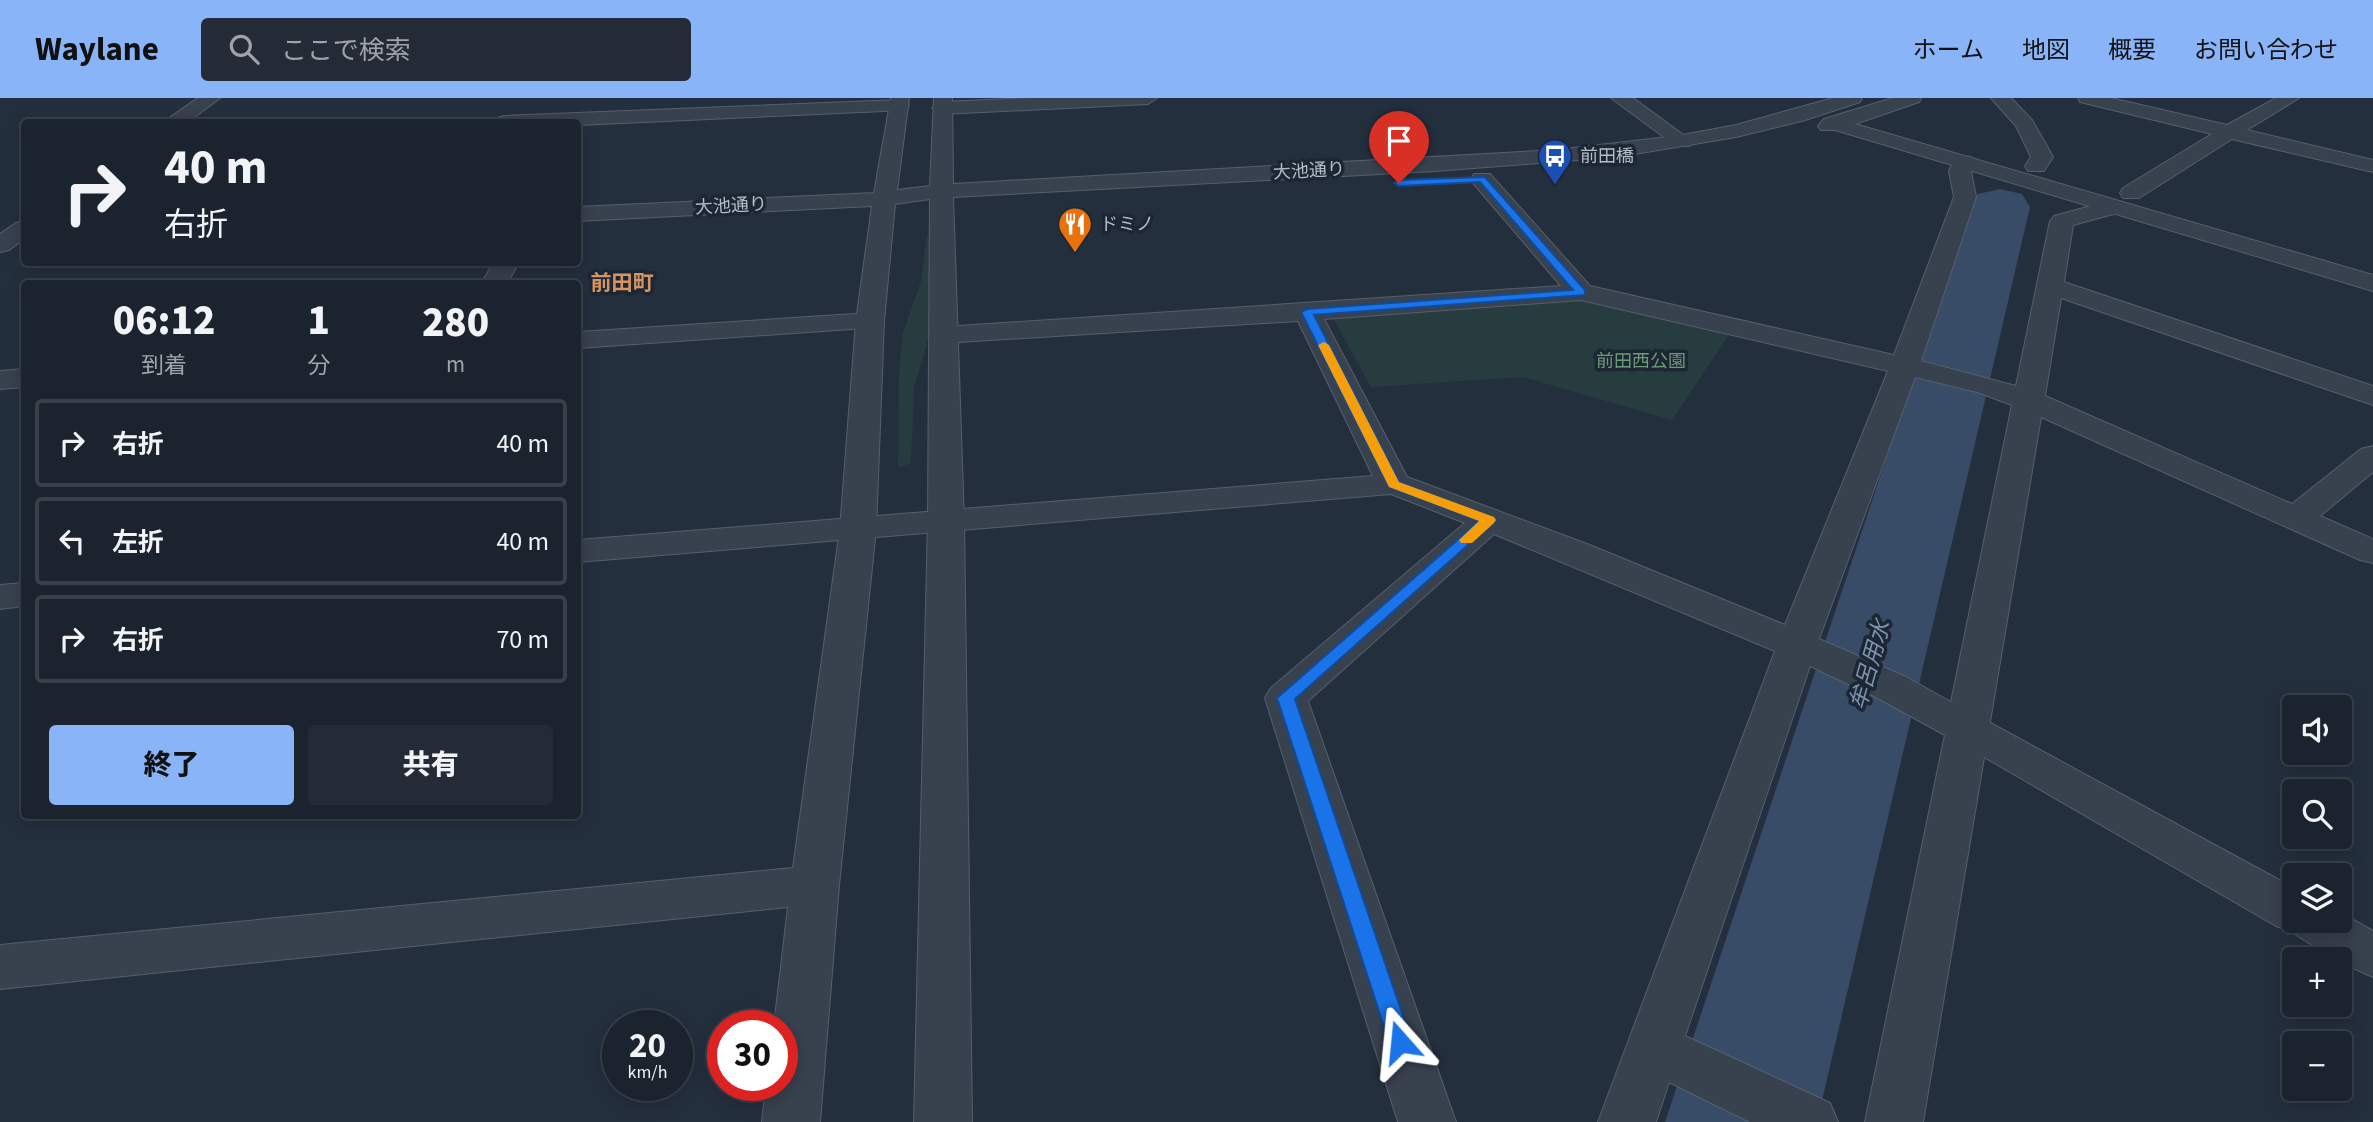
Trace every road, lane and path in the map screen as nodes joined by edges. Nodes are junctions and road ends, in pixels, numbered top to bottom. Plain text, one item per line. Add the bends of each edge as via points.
1 (211, 98) edge
2 (1148, 98) edge
3 (1620, 98) edge
4 (1912, 98) edge
5 (2000, 98) edge
6 (2087, 98) edge
7 (2290, 98) edge
8 (900, 102) edge
9 (942, 103) edge
10 (1857, 107) edge
11 (1831, 116) junction
12 (180, 119) edge
13 (563, 119) edge
14 (2229, 132) junction
15 (1683, 142) junction
16 (1963, 162) junction
17 (2036, 166) junction
18 (2373, 166) edge
19 (1482, 179) junction
20 (884, 199) junction
21 (941, 199) junction
22 (2122, 200) junction
23 (581, 215) edge
24 (2373, 261) edge
25 (2373, 283) edge
26 (2051, 286) junction
27 (1581, 292) junction
28 (1307, 312) junction
29 (870, 321) junction
30 (943, 335) junction
31 (581, 340) edge
32 (1911, 367) junction
33 (21, 378) edge
34 (0, 380) edge
35 (2373, 396) edge
36 (2028, 400) junction
37 (2373, 456) edge
38 (1394, 484) junction
39 (2297, 517) junction
40 (1489, 520) junction
41 (946, 521) junction
42 (858, 529) junction
43 (581, 551) edge
44 (2373, 552) edge
45 (21, 595) edge
46 (0, 597) edge
47 (1810, 651) junction
48 (1968, 729) junction
49 (815, 885) junction
50 (2282, 905) edge
51 (2333, 933) edge
52 (2373, 956) edge
53 (0, 967) edge
54 (1678, 1059) junction
55 (791, 1122) edge
56 (943, 1122) edge
57 (1427, 1122) edge
58 (1627, 1122) edge
59 (1810, 1122) edge
60 (1894, 1122) edge

1 - 12 street
2 - 9 street
3 - 15 street
4 - 10 street
5 - 17 street via 2025,124 2042,157
6 - 14 street
7 - 14 street
8 - 13 street
8 - 20 street
9 - 21 street
10 - 11 street
10 - 17 street
11 - 15 street, 大池通り via 1804,115
11 - 16 street
11 - 19 street, 大池通り via 1708,154
14 - 18 street
14 - 22 street
15 - 21 street, 大池通り via 1546,159
16 - 22 street
16 - 32 street via 1960,171 1965,197
17 - 22 street
19 - 21 street, 大池通り
19 - 27 street
20 - 21 street, 大池通り
20 - 23 street, 大池通り
20 - 29 street
21 - 30 street
22 - 24 street
22 - 25 street
22 - 26 street via 2062,221
26 - 35 street
26 - 36 street
27 - 28 street
27 - 32 street
28 - 30 street
28 - 38 street
29 - 31 street
29 - 42 street
30 - 41 street
32 - 36 street
32 - 47 street
33 - 34 street
36 - 39 street
36 - 48 street
37 - 39 street
38 - 40 street
38 - 41 street
39 - 44 street
40 - 47 street
40 - 57 street via 1286,698
41 - 42 street
41 - 56 street
42 - 43 street
42 - 49 street
45 - 46 street
47 - 48 street via 1891,687
47 - 54 street
48 - 50 street
48 - 60 street
49 - 53 street
49 - 55 street
51 - 52 street
54 - 58 street
54 - 59 street

